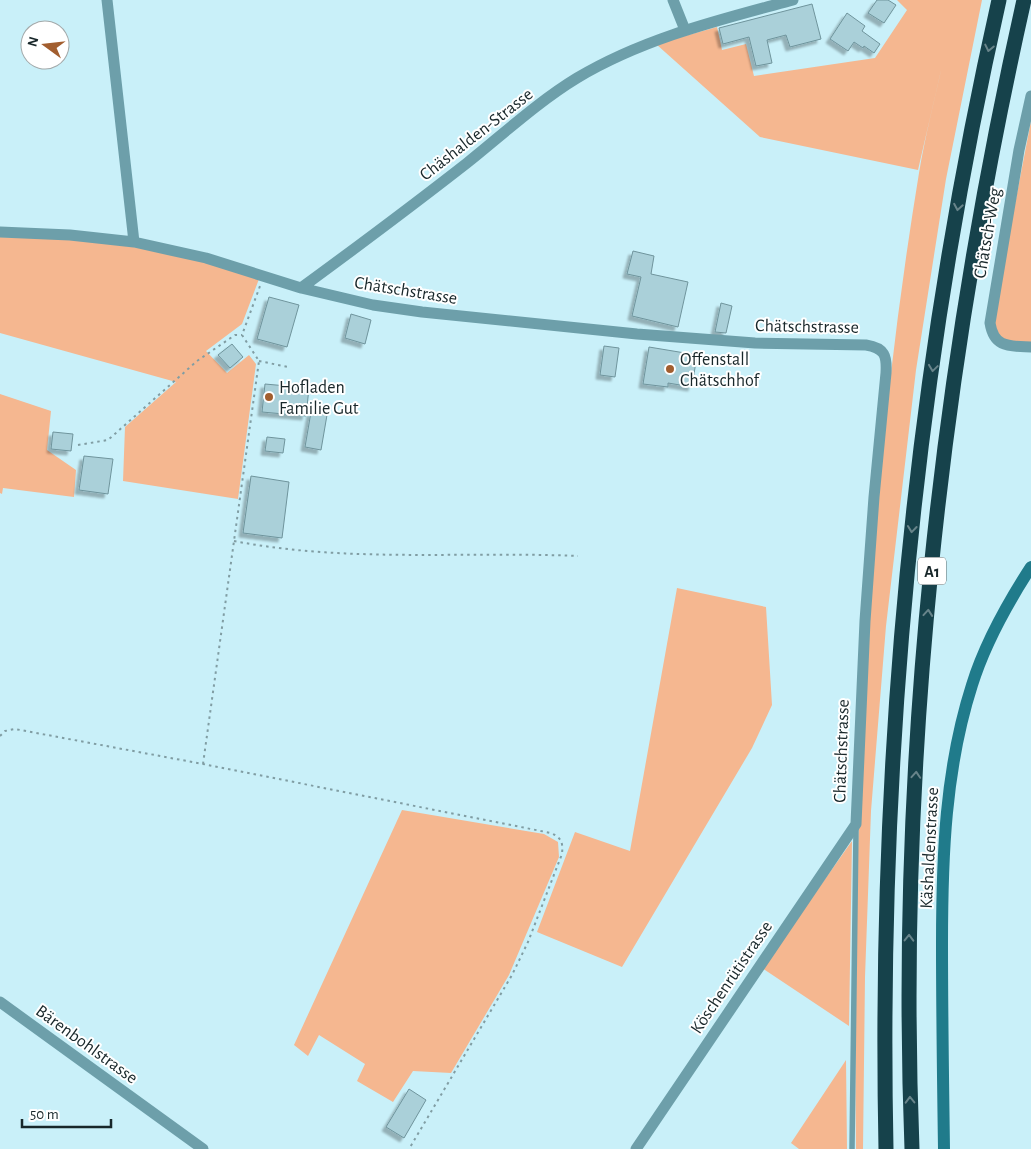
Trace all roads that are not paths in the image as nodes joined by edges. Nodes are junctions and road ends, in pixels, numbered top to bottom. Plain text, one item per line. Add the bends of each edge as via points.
1 (107, 0) edge
2 (672, 0) edge
3 (793, 0) edge
4 (1000, 0) edge
5 (1024, 0) edge
6 (685, 30) junction
7 (1031, 96) edge
8 (0, 232) edge
9 (134, 242) junction
10 (301, 288) junction
11 (1031, 347) edge
12 (1031, 567) edge
13 (856, 824) junction
14 (0, 1002) edge
15 (203, 1149) edge
16 (636, 1149) edge
17 (852, 1149) edge
18 (886, 1149) edge
19 (912, 1149) edge
20 (944, 1149) edge

1 - 9 street
2 - 6 street
3 - 6 street, Chäshalden-Strasse
4 -> 18 highway, A1 via 946,280 919,468 905,597 888,866
19 -> 5 highway, A1 via 911,886 931,581 968,292 991,157
6 - 10 street, Chäshalden-Strasse via 649,42 576,78 406,211
7 - 11 street, Chätsch-Weg via 990,323 992,333 1002,344
8 - 9 street, Chätschstrasse
9 - 10 street, Chätschstrasse via 206,258
10 - 13 street, Chätschstrasse via 373,305 422,312 686,338 866,345 880,349 887,362 866,604
12 - 20 street, Käshaldenstrasse via 1004,612 980,663 966,704 952,766 945,826 942,905
13 - 16 street, Köschenrütistrasse
13 - 17 lane, Chätschstrasse
14 - 15 street, Bärenbohlstrasse

